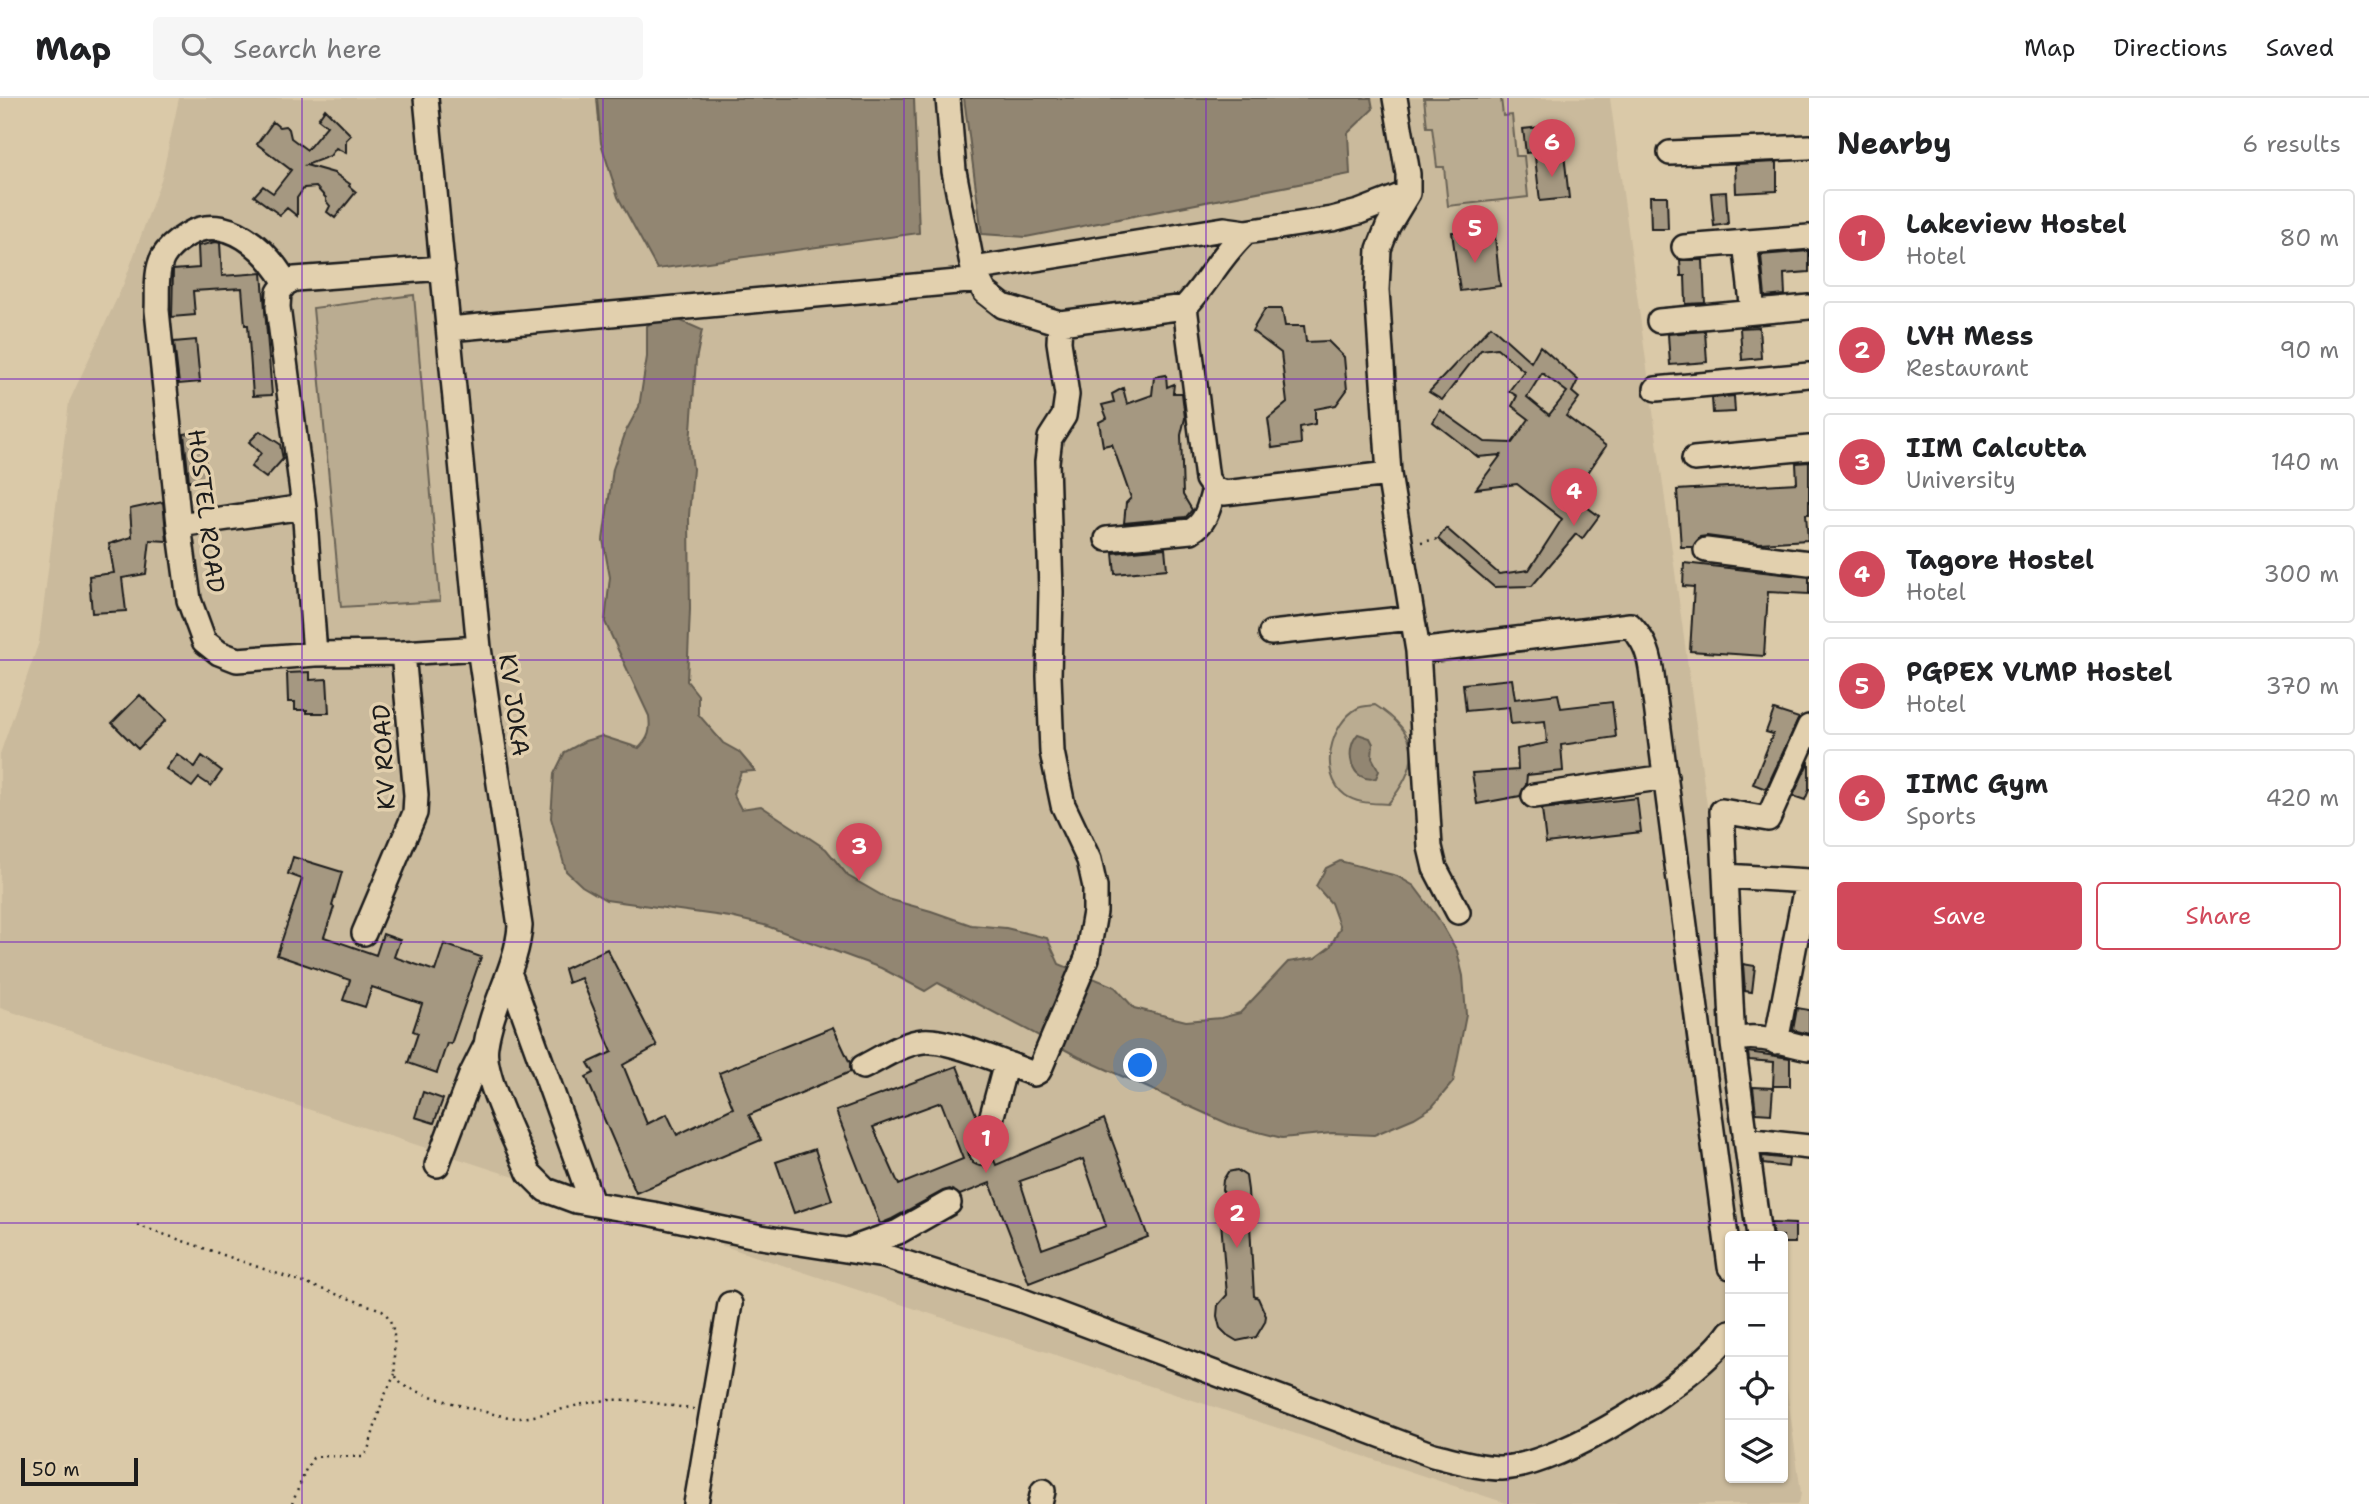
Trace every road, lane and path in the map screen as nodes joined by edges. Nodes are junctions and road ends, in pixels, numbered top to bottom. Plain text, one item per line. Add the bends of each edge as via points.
1 (426, 98) edge
2 (948, 98) edge
3 (1395, 98) edge
4 (1809, 147) edge
5 (1670, 153) dead end
6 (1408, 193) junction
7 (1246, 232) junction
8 (1809, 237) edge
9 (1745, 242) junction
10 (1684, 247) dead end
11 (443, 268) junction
12 (976, 274) junction
13 (286, 283) junction
14 (1185, 307) junction
15 (1809, 307) edge
16 (1753, 312) junction
17 (1659, 321) dead end
18 (1060, 323) junction
19 (449, 329) junction
20 (1809, 375) edge
21 (1657, 389) dead end
22 (1809, 448) edge
23 (1694, 459) dead end
24 (1389, 474) junction
25 (1214, 489) junction
26 (304, 507) junction
27 (179, 525) junction
28 (1107, 539) dead end
29 (1706, 550) dead end
30 (1809, 563) edge
31 (1410, 618) junction
32 (1272, 633) dead end
33 (479, 648) junction
34 (1418, 650) junction
35 (403, 653) junction
36 (315, 654) junction
37 (1809, 727) edge
38 (1666, 777) junction
39 (1534, 796) dead end
40 (1725, 876) junction
41 (1808, 881) edge
42 (1458, 912) dead end
43 (364, 933) dead end
44 (510, 975) junction
45 (1776, 1042) junction
46 (1733, 1044) junction
47 (485, 1047) junction
48 (1809, 1048) edge
49 (1006, 1063) junction
50 (863, 1066) dead end
51 (1745, 1140) junction
52 (1809, 1147) edge
53 (982, 1153) dead end
54 (437, 1165) dead end
55 (592, 1203) junction
56 (949, 1203) dead end
57 (136, 1224) dead end
58 (1725, 1231) edge
59 (1758, 1231) edge
60 (848, 1251) junction
61 (730, 1304) dead end
62 (1725, 1338) edge
63 (395, 1374) junction
64 (712, 1410) junction
65 (292, 1504) edge
66 (696, 1504) edge

1 - 11 street, KV JOKA
2 - 12 street via 954,171
3 - 6 street
4 - 5 street
6 - 7 street via 1332,219
6 - 24 street via 1379,249 1377,290
7 - 12 street via 1224,229
7 - 14 street
8 - 9 street
9 - 10 street
9 - 16 street
11 - 13 street
11 - 19 street, KV JOKA
12 - 18 street via 985,292 1003,306
12 - 19 street
13 - 26 street via 279,292 278,307
13 - 27 street, HOSTEL ROAD via 260,247 236,233 215,228 196,230 174,243 163,258 158,310
14 - 18 street
14 - 25 street via 1207,480
15 - 16 street
16 - 17 street
18 - 49 street via 1067,395 1064,416 1050,438 1047,462 1052,752 1063,805 1089,860 1095,912 1087,958 1039,1071 1034,1074
19 - 33 street, KV JOKA
20 - 21 street
22 - 23 street
24 - 25 street via 1224,493
24 - 31 street
25 - 28 street via 1206,516 1191,531
26 - 27 street
26 - 36 street
27 - 36 street, HOSTEL ROAD via 189,600 204,641 237,660
29 - 30 street
31 - 32 street
31 - 34 street
33 - 35 street, HOSTEL ROAD
33 - 44 street, KV JOKA via 520,926
34 - 38 street via 1630,625 1648,651
34 - 42 street via 1430,847 1435,868
35 - 36 street, HOSTEL ROAD
35 - 43 street, KV ROAD via 415,813
37 - 40 street via 1768,819 1722,811
38 - 39 street
38 - 58 street
40 - 41 street
40 - 46 street
41 - 45 street
44 - 47 street, KV JOKA
44 - 55 street
45 - 46 street via 1743,1037
45 - 48 street
46 - 51 street
47 - 54 street
47 - 55 street, KV JOKA via 488,1074 529,1173 546,1190
49 - 50 street via 926,1040
49 - 53 street
51 - 52 street
51 - 59 street
55 - 60 street, KV JOKA
56 - 60 street via 898,1232
57 - 63 path via 382,1310 395,1330
60 - 62 street, KV JOKA via 884,1256 1018,1300 1433,1455 1504,1468 1554,1455 1638,1410 1693,1373
61 - 64 street
63 - 64 path via 398,1382 417,1392 516,1418 612,1400
63 - 65 path via 363,1457 313,1458
64 - 66 street

